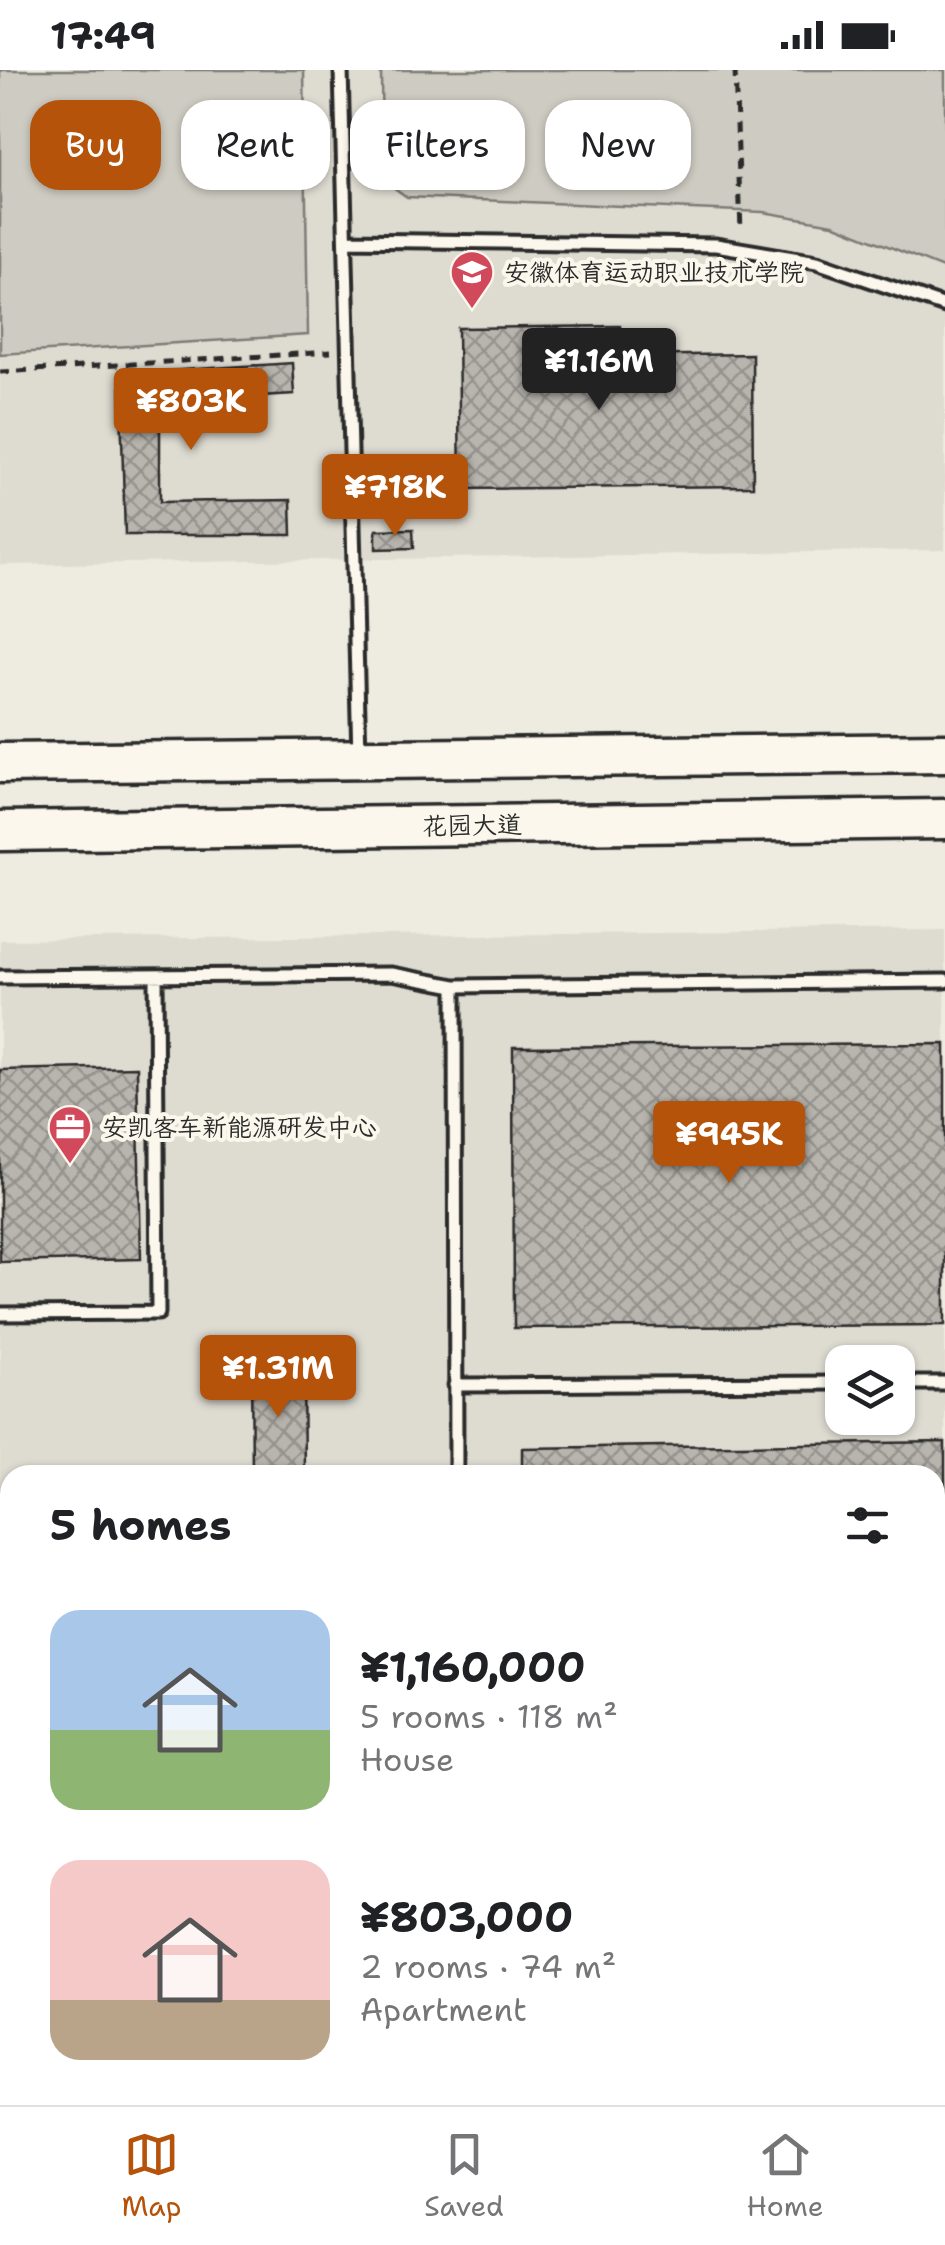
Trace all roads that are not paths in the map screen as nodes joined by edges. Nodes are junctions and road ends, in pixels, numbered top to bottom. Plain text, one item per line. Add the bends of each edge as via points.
1 (341, 70) edge
2 (346, 240) junction
3 (945, 306) edge
4 (945, 753) edge
5 (359, 760) junction
6 (0, 763) edge
7 (945, 819) edge
8 (0, 831) edge
9 (156, 976) junction
10 (0, 977) edge
11 (945, 981) edge
12 (455, 986) junction
13 (0, 1314) edge
14 (945, 1382) edge
15 (825, 1383) edge
16 (915, 1383) edge
17 (455, 1385) junction
18 (456, 1465) edge

1 - 2 lane
2 - 3 lane via 742,249 817,262
2 - 5 lane
4 - 5 main road
5 - 6 main road
7 - 8 main road, 花园大道
9 - 10 lane
9 - 12 lane via 391,974
9 - 13 lane via 158,1313
11 - 12 lane
12 - 17 lane
14 - 16 lane
15 - 17 lane
17 - 18 lane

